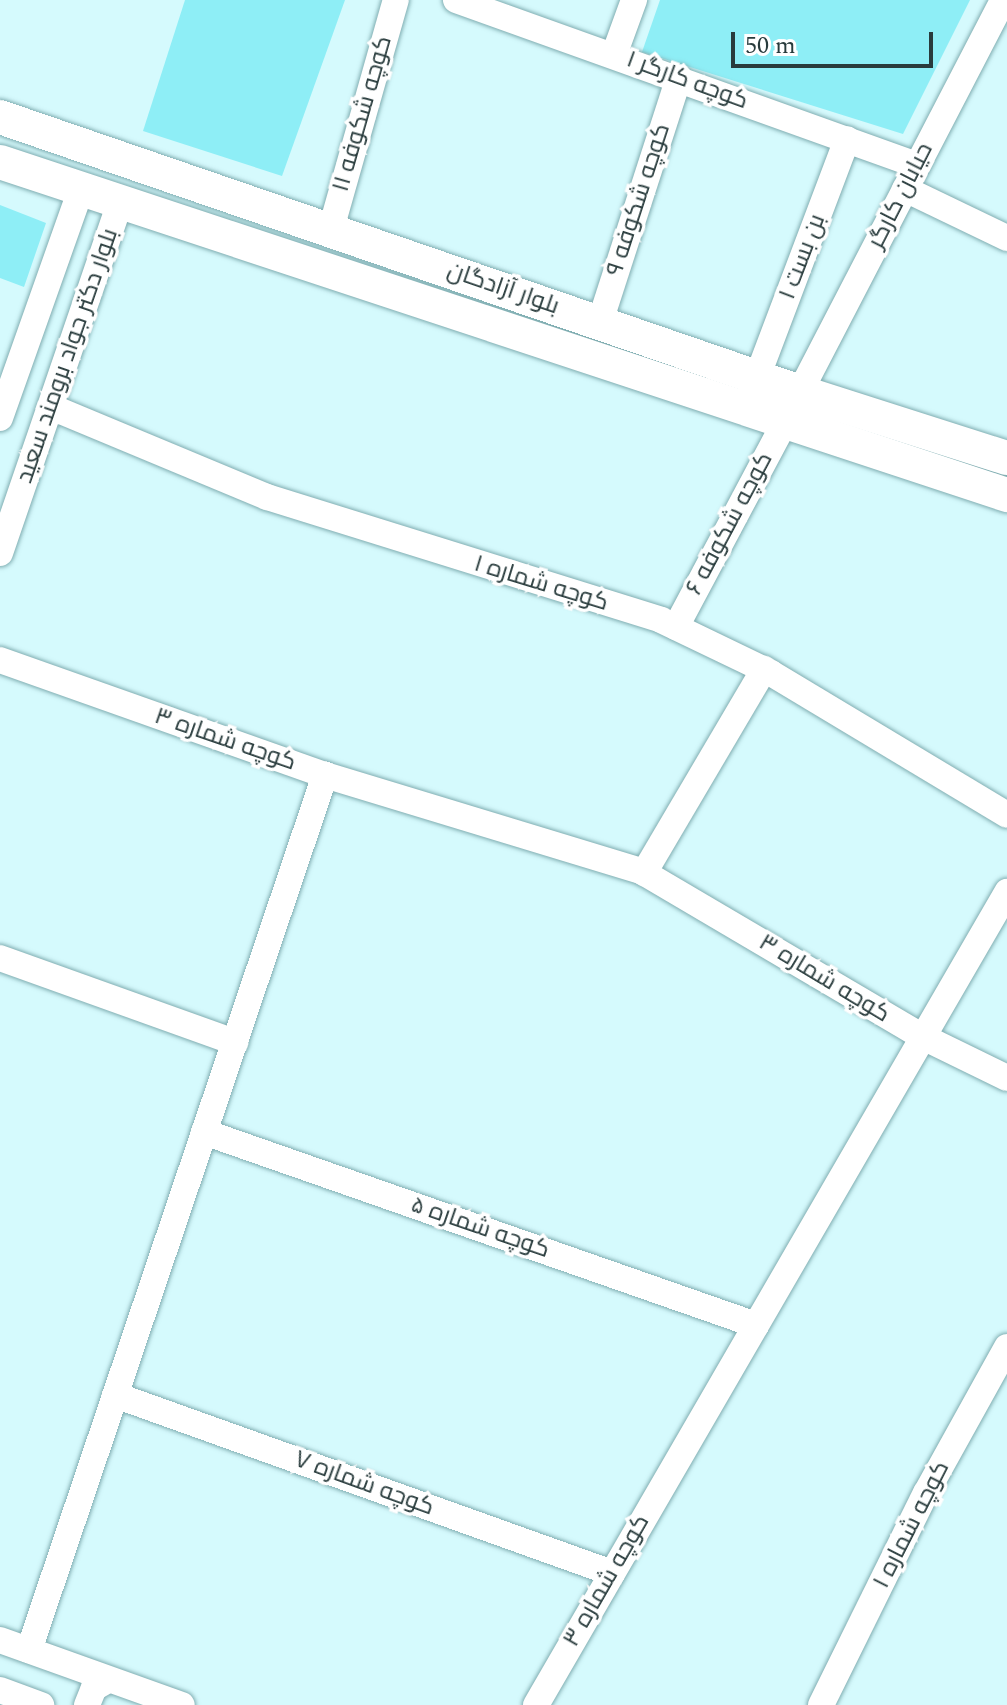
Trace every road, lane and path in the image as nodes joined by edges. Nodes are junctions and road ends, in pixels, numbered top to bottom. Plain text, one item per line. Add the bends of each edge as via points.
1 (396, 0) edge
2 (456, 0) edge
3 (634, 0) edge
4 (1002, 8) edge
5 (614, 55) junction
6 (679, 77) junction
7 (0, 117) edge
8 (847, 139) junction
9 (0, 162) edge
10 (917, 165) junction
11 (81, 189) junction
12 (905, 189) junction
13 (120, 203) junction
14 (331, 229) junction
15 (1007, 238) edge
16 (600, 322) junction
17 (758, 375) junction
18 (51, 407) junction
19 (792, 407) junction
20 (0, 418) edge
21 (1005, 454) edge
22 (1007, 495) edge
23 (0, 553) edge
24 (676, 627) junction
25 (0, 660) edge
26 (764, 669) junction
27 (325, 775) junction
28 (1007, 815) edge
29 (644, 873) junction
30 (1007, 892) edge
31 (0, 958) edge
32 (923, 1037) junction
33 (235, 1042) junction
34 (1007, 1078) edge
35 (204, 1132) junction
36 (756, 1325) junction
37 (1007, 1347) edge
38 (115, 1395) junction
39 (612, 1573) junction
40 (0, 1643) edge
41 (29, 1650) junction
42 (0, 1676) edge
43 (108, 1680) junction
44 (0, 1690) edge
45 (41, 1705) edge
46 (87, 1705) edge
47 (182, 1705) edge
48 (536, 1705) edge
49 (821, 1705) edge

1 - 14 street, کوچه شکوفه ۱۱
2 - 5 street, کوچه کارگر ۱
3 - 5 street
4 - 10 street, حیابان کارگر
5 - 6 street, کوچه کارگر ۱
6 - 8 street, کوچه کارگر ۱
6 - 16 street, کوچه شکوفه ۹
7 - 14 main road, بلوار آزادگان
8 - 10 street, کوچه کارگر ۱
8 - 17 street, بن بست ۱
9 - 11 main road, بلوار آزادگان
10 - 12 street, حیابان کارگر
11 - 13 main road, بلوار آزادگان
11 - 20 street, بلوار دکتر جواد برومند سعید
12 - 15 street
12 - 19 street, حیابان کارگر
13 - 18 street, بلوار دکتر جواد برومند سعید
13 - 19 main road, بلوار آزادگان
14 - 16 main road, بلوار آزادگان
16 - 17 main road, بلوار آزادگان
17 - 19 main road, بلوار آزادگان
18 - 23 street, بلوار دکتر جواد برومند سعید
18 - 24 street, کوچه شماره ۱ via 267,497
19 - 21 main road, بلوار آزادگان
19 - 22 main road, بلوار آزادگان
19 - 24 street, کوچه شکوفه ۶
24 - 26 street, کوچه شماره ۱
25 - 27 street, کوچه شماره ۳
26 - 28 street, کوچه شماره ۱
26 - 29 street
27 - 29 street, کوچه شماره ۳
27 - 33 street
29 - 32 street, کوچه شماره ۳
30 - 32 street
31 - 33 street
32 - 34 street
32 - 36 street, کوچه شماره ۳
33 - 35 street
35 - 36 street, کوچه شماره ۵
35 - 38 street
36 - 39 street, کوچه شماره ۳
37 - 49 street, کوچه شماره ۱ via 926,1493
38 - 39 street, کوچه شماره ۷
38 - 41 street
39 - 48 street, کوچه شماره ۳
40 - 41 street
40 - 42 street via 5,1664
41 - 43 street
43 - 46 street via 94,1688
43 - 47 street
44 - 45 street

